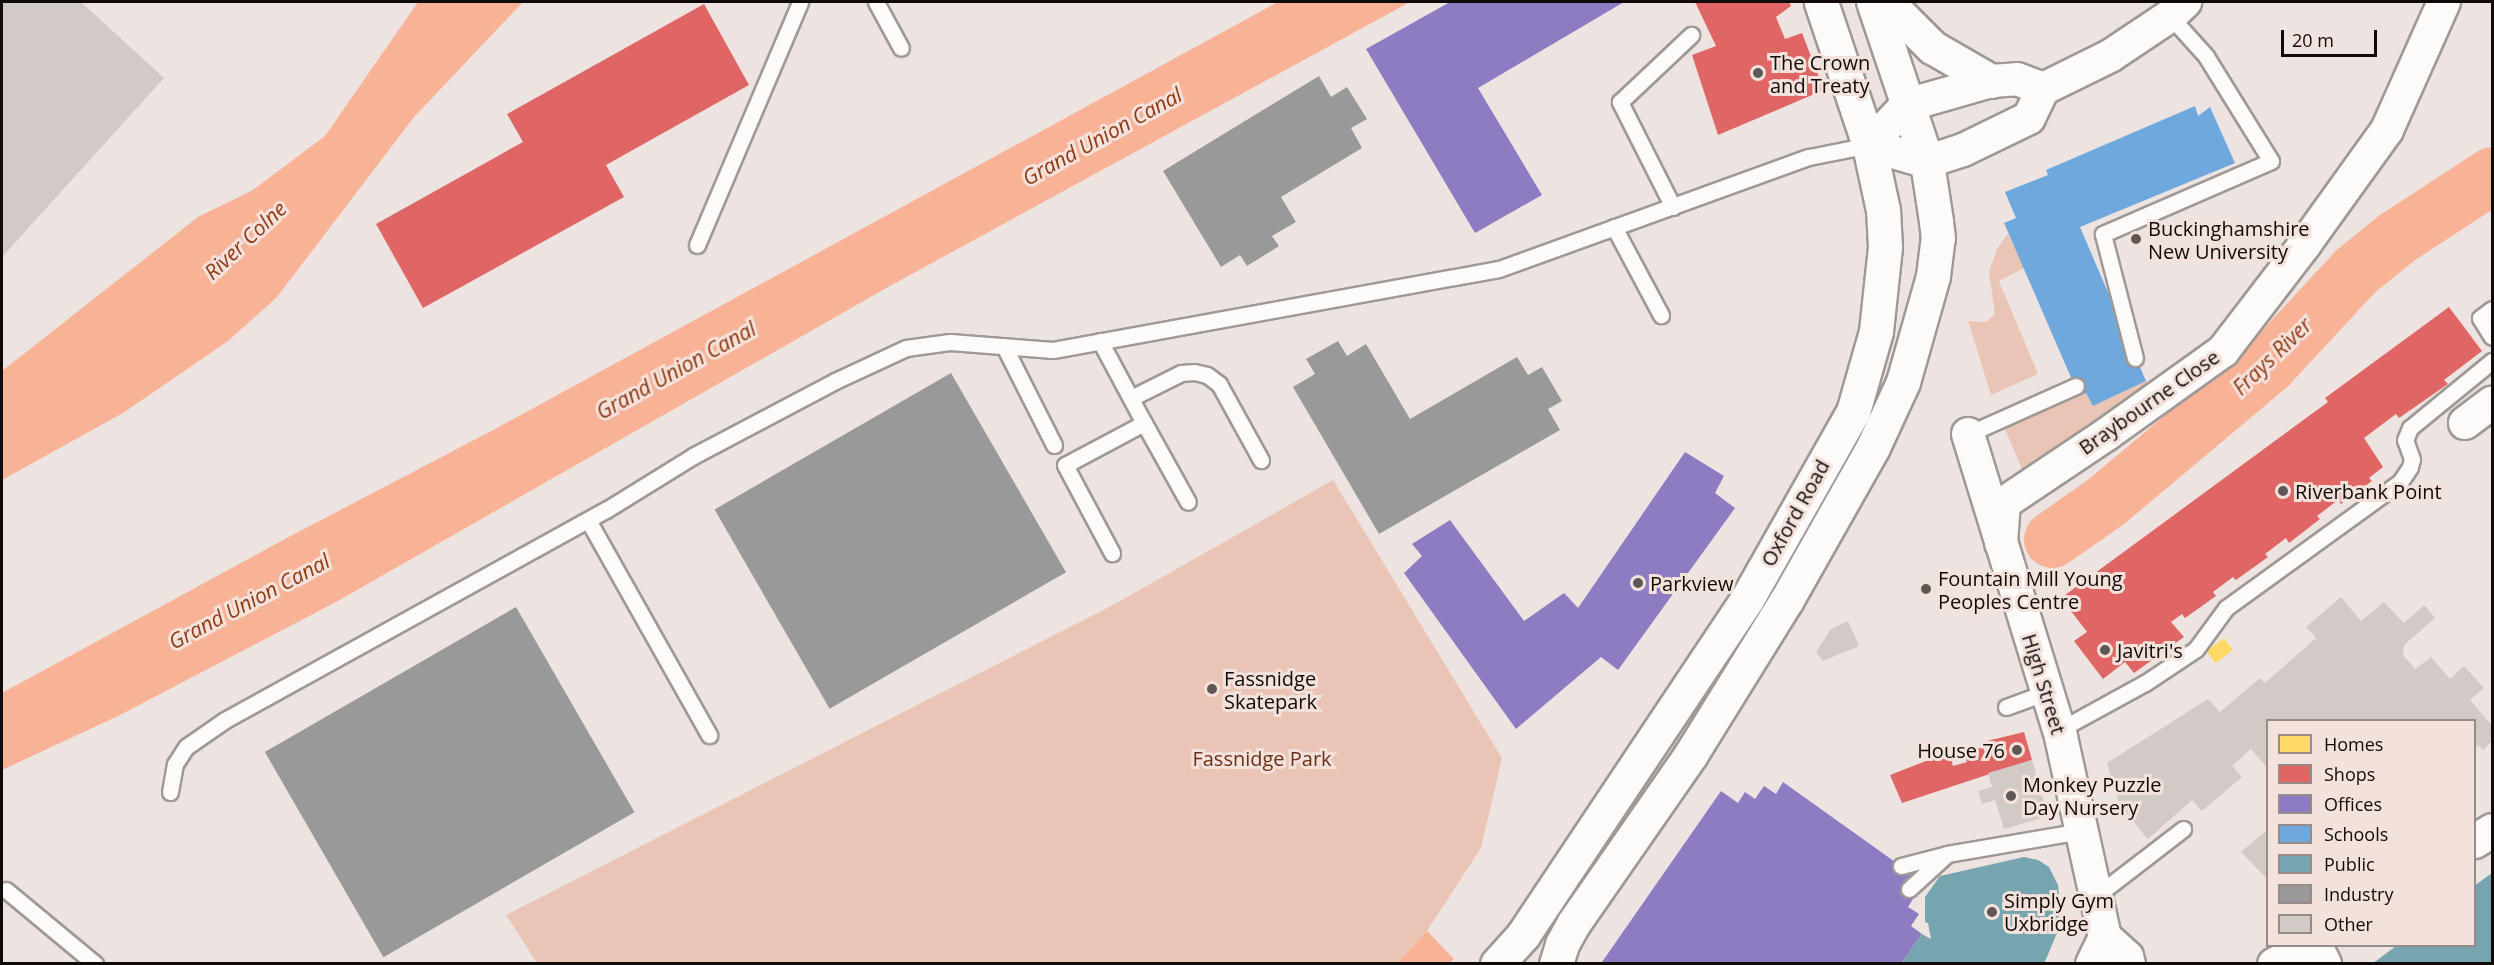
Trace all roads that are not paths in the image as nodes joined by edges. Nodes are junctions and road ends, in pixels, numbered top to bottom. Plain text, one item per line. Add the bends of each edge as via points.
1 (800, 2) edge
2 (876, 2) edge
3 (1821, 2) edge
4 (1873, 2) edge
5 (1887, 2) edge
6 (2444, 2) edge
7 (2177, 9) edge
8 (1691, 35) dead end
9 (901, 48) dead end
10 (1991, 81) junction
11 (2043, 89) junction
12 (1907, 105) junction
13 (1869, 145) junction
14 (1928, 162) junction
15 (1672, 207) junction
16 (1614, 227) junction
17 (697, 245) dead end
18 (2493, 309) edge
19 (1661, 315) dead end
20 (2493, 337) edge
21 (1100, 341) junction
22 (1004, 346) junction
23 (2135, 358) dead end
24 (2493, 361) edge
25 (2076, 386) dead end
26 (1131, 398) junction
27 (2493, 404) edge
28 (1144, 423) junction
29 (2465, 423) dead end
30 (1968, 434) joint
31 (1054, 445) dead end
32 (1261, 460) dead end
33 (1188, 502) dead end
34 (588, 520) junction
35 (2001, 543) junction
36 (1113, 553) dead end
37 (2047, 692) junction
38 (2006, 707) dead end
39 (2059, 730) junction
40 (709, 735) dead end
41 (170, 792) dead end
42 (2183, 829) dead end
43 (2493, 830) edge
44 (2082, 831) junction
45 (2476, 840) edge
46 (1947, 854) junction
47 (1900, 866) dead end
48 (1909, 889) dead end
49 (6, 890) dead end
50 (2096, 896) junction
51 (2307, 947) edge
52 (2317, 947) edge
53 (2099, 950) edge
54 (94, 963) edge
55 (1497, 963) edge
56 (1556, 963) edge
57 (2129, 963) edge
58 (2274, 963) edge
59 (2325, 963) edge

1 - 17 lane
2 - 9 lane
3 - 13 main road, Oxford Road
4 - 12 main road, Oxford Road
5 - 10 main road via 1932,47
6 - 35 street, Braybourne Close via 2387,130 2223,351 2004,503
7 - 11 street via 2110,56
7 - 23 lane via 2271,160 2103,234
8 - 15 lane via 1620,102
10 - 11 street via 2017,79
10 - 12 street
11 - 14 street via 2029,118
12 - 13 street
12 - 14 main road, Oxford Road
13 - 14 street
13 - 15 lane via 1809,157
13 - 55 main road, Oxford Road via 1883,210 1885,247 1876,331 1853,412 1747,599 1523,935
14 - 56 main road, Oxford Road via 1938,238 1933,276 1903,382 1873,447 1786,601 1691,754 1573,924
15 - 16 lane
16 - 19 lane
16 - 21 lane via 1499,269
18 - 20 lane via 2480,318
21 - 22 lane via 1053,350
21 - 26 lane
22 - 31 lane
22 - 34 lane via 950,342 906,348 693,456
24 - 39 lane via 2410,428 2405,440 2412,459 2400,482 2226,608 2196,649 2145,683
25 - 30 lane
26 - 28 lane
26 - 32 lane via 1181,373 1207,375 1219,384
27 - 29 street
28 - 33 lane
28 - 36 lane via 1065,465
30 - 35 street, High Street
34 - 40 lane
34 - 41 lane via 225,720 186,747 175,764
35 - 37 street, High Street
37 - 38 lane
37 - 39 street, High Street
39 - 44 street, High Street
42 - 50 lane
43 - 45 main road
44 - 46 lane
44 - 50 street, High Street
46 - 47 lane
46 - 48 lane
49 - 54 lane
50 - 53 street, High Street
51 - 58 main road
52 - 59 street
53 - 57 street, High Street via 2127,957

